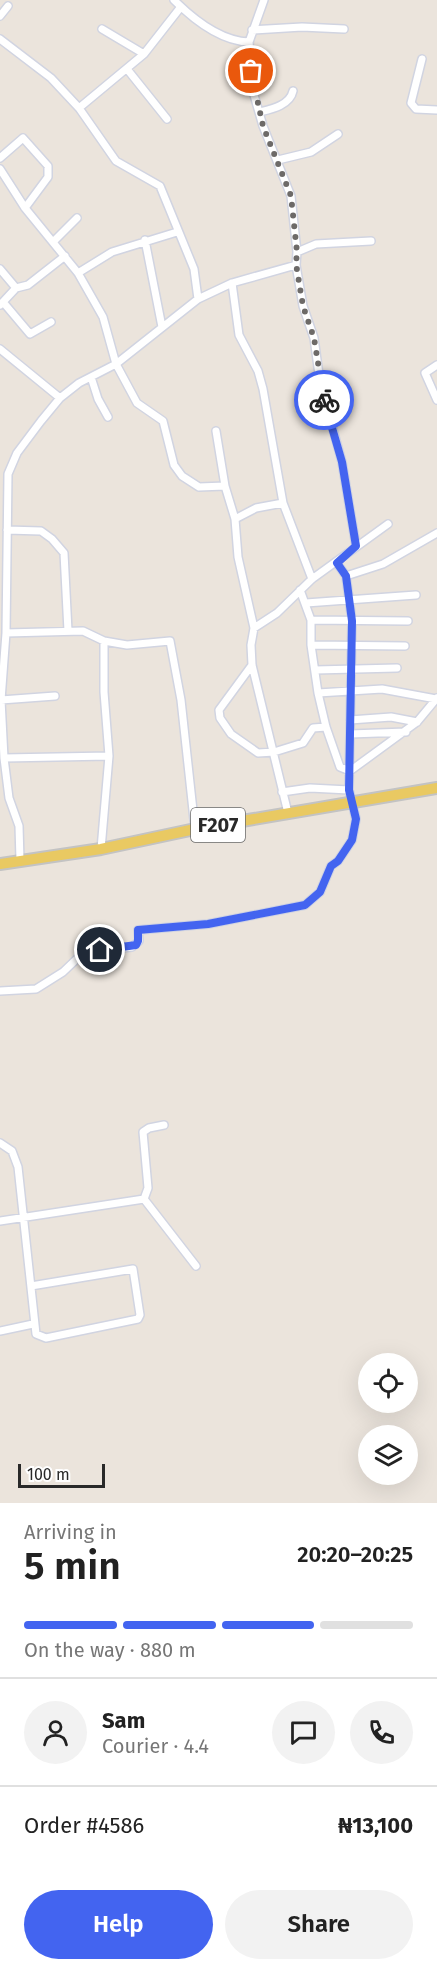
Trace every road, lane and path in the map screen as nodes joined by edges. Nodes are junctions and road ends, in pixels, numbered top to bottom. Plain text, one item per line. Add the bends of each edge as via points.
1 (174, 0) edge
2 (264, 0) edge
3 (8, 6) dead end
4 (180, 8) junction
5 (0, 16) edge
6 (102, 29) dead end
7 (344, 29) dead end
8 (252, 30) junction
9 (0, 39) edge
10 (249, 42) junction
11 (144, 54) junction
12 (422, 58) dead end
13 (127, 69) junction
14 (293, 91) dead end
15 (79, 108) junction
16 (437, 110) edge
17 (260, 112) junction
18 (168, 119) dead end
19 (338, 134) dead end
20 (0, 158) edge
21 (278, 160) junction
22 (0, 169) edge
23 (25, 208) junction
24 (77, 218) dead end
25 (177, 232) junction
26 (145, 240) junction
27 (54, 241) junction
28 (371, 241) dead end
29 (297, 252) junction
30 (65, 256) junction
31 (296, 264) junction
32 (0, 269) edge
33 (78, 273) junction
34 (232, 283) junction
35 (16, 288) junction
36 (198, 299) junction
37 (1, 304) edge
38 (51, 322) dead end
39 (162, 327) junction
40 (1, 355) edge
41 (116, 364) junction
42 (437, 365) edge
43 (91, 377) junction
44 (60, 398) junction
45 (437, 400) edge
46 (108, 417) dead end
47 (216, 431) dead end
48 (0, 471) edge
49 (8, 474) junction
50 (225, 486) junction
51 (283, 503) junction
52 (235, 519) junction
53 (388, 524) dead end
54 (7, 530) junction
55 (437, 533) edge
56 (356, 546) junction
57 (337, 563) junction
58 (346, 576) junction
59 (312, 579) junction
60 (300, 590) junction
61 (416, 595) dead end
62 (349, 599) junction
63 (306, 603) junction
64 (311, 620) junction
65 (352, 621) junction
66 (408, 621) dead end
67 (254, 628) junction
68 (68, 631) junction
69 (6, 633) junction
70 (104, 641) junction
71 (311, 645) junction
72 (351, 646) junction
73 (405, 646) dead end
74 (252, 665) junction
75 (350, 668) junction
76 (397, 668) dead end
77 (315, 670) junction
78 (350, 691) junction
79 (318, 693) junction
80 (55, 696) dead end
81 (436, 699) edge
82 (1, 700) edge
83 (350, 720) junction
84 (417, 722) junction
85 (326, 727) junction
86 (406, 732) junction
87 (350, 734) junction
88 (274, 752) junction
89 (109, 756) junction
90 (4, 758) junction
91 (350, 771) junction
92 (437, 788) edge
93 (282, 792) junction
94 (349, 796) junction
95 (288, 813) junction
96 (195, 829) junction
97 (100, 849) junction
98 (20, 860) junction
99 (0, 864) edge
100 (0, 992) edge
101 (164, 1125) dead end
102 (0, 1143) edge
103 (144, 1199) junction
104 (23, 1219) junction
105 (0, 1221) edge
106 (196, 1266) dead end
107 (31, 1286) junction
108 (33, 1324) junction
109 (0, 1331) edge

1 - 4 street
2 - 8 street
3 - 5 street
4 - 10 street via 200,24
4 - 11 street
6 - 11 street
7 - 8 street
8 - 10 street
9 - 15 street via 51,78
10 - 17 street via 254,95
11 - 13 street
12 - 16 street via 411,103 416,109
13 - 15 street
13 - 18 street
14 - 17 street via 277,108
15 - 25 street via 116,161 160,186
17 - 21 street
19 - 21 street via 310,152
20 - 23 street via 22,138 48,166 48,177
21 - 29 street via 291,196
22 - 23 street
23 - 27 street
24 - 27 street
25 - 26 street
25 - 36 street via 194,269
26 - 33 street via 112,252
26 - 39 street
27 - 30 street
28 - 29 street via 316,244
29 - 31 street
30 - 33 street
30 - 35 street via 28,285
31 - 34 street
31 - 56 street via 320,382 342,462
32 - 35 street
33 - 41 street via 103,317
34 - 36 street
34 - 51 street via 239,335 263,388
35 - 37 street
36 - 39 street
37 - 38 street via 30,334
39 - 41 street
40 - 44 street
41 - 43 street
41 - 50 street via 137,403 163,421 174,465 182,476 199,487
42 - 45 street via 425,373
43 - 44 street
43 - 46 street
44 - 49 street via 17,453
47 - 50 street
48 - 49 street
49 - 54 street
50 - 52 street
51 - 52 street via 256,508
51 - 59 street
52 - 67 street via 238,556
53 - 56 street
54 - 68 street via 41,531 64,553
54 - 69 street
55 - 58 street via 383,564
56 - 57 street
57 - 58 street
57 - 59 street
58 - 62 street
59 - 60 street
60 - 63 street
60 - 67 street via 277,613
61 - 62 street
62 - 63 street
62 - 65 street
63 - 64 street
64 - 65 street
64 - 71 street
65 - 66 street
65 - 72 street
67 - 74 street
68 - 69 street
68 - 70 street via 91,633
69 - 82 street
70 - 89 street
70 - 96 street via 140,646 170,641
71 - 72 street
71 - 77 street
72 - 73 street
72 - 75 street
74 - 88 street
74 - 88 street via 222,703 220,718 252,752
75 - 76 street
75 - 77 street
75 - 78 street
77 - 79 street
78 - 79 street
78 - 81 street via 382,690
78 - 83 street
79 - 85 street
80 - 82 street
81 - 84 street
82 - 90 street
83 - 84 street via 391,717
83 - 87 street
84 - 86 street
85 - 88 street via 313,728 303,742
85 - 91 street via 340,767
86 - 87 street
86 - 91 street
87 - 91 street
88 - 93 street
89 - 90 street
89 - 97 street
90 - 98 street via 9,798 19,826
91 - 94 street
92 - 94 main road, F207
93 - 94 street via 310,788
93 - 95 street
94 - 95 main road, F207
94 - 100 street via 356,819 352,840 331,866 320,892 305,905 208,924 138,930 138,941 132,947 84,952 63,972 36,989
95 - 96 main road, F207
96 - 97 main road, F207
97 - 98 main road, F207
98 - 99 main road, F207
101 - 103 street via 143,1132 148,1188
102 - 104 street via 12,1151 18,1167
103 - 104 street
103 - 106 street
104 - 105 street
104 - 107 street
107 - 108 street
107 - 108 street via 133,1269 140,1311 138,1319 46,1338 36,1334
108 - 109 street

